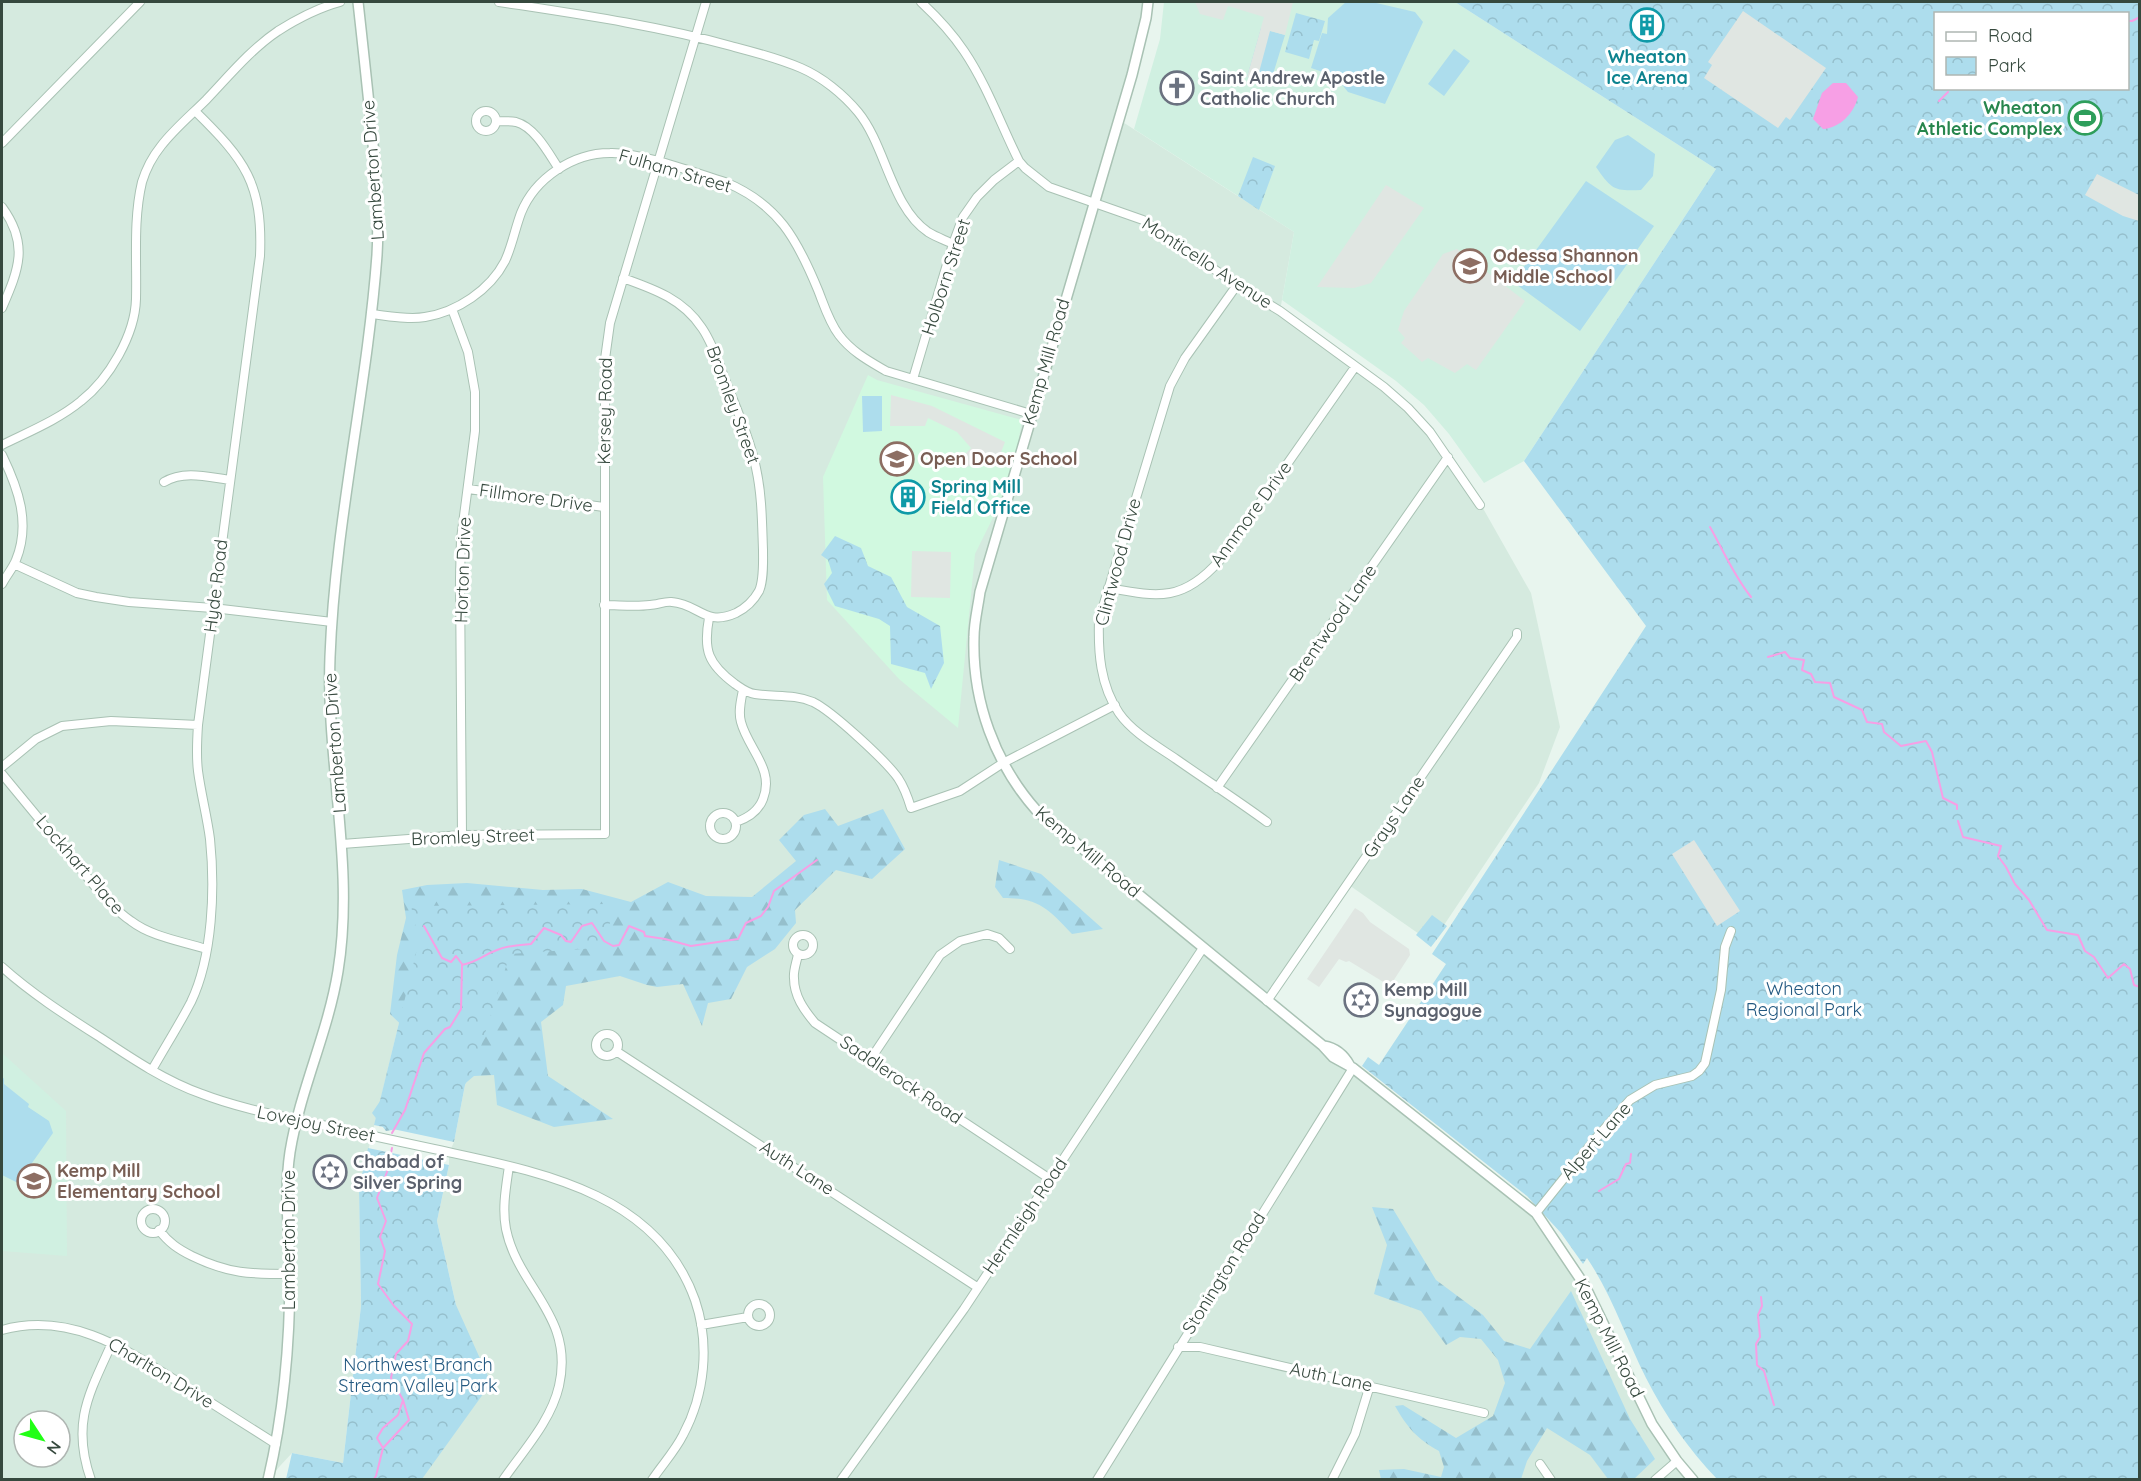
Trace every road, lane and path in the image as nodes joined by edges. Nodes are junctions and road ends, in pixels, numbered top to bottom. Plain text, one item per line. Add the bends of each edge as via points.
1 (140, 2) edge
2 (340, 2) edge
3 (358, 2) edge
4 (499, 2) edge
5 (706, 2) edge
6 (921, 2) edge
7 (1148, 2) edge
8 (697, 36) junction
9 (195, 111) junction
10 (496, 121) dead end
11 (2, 143) edge
12 (1019, 161) junction
13 (658, 162) junction
14 (559, 169) junction
15 (1094, 203) junction
16 (2, 207) edge
17 (953, 244) junction
18 (623, 278) junction
19 (1237, 285) junction
20 (2, 308) edge
21 (452, 309) junction
22 (371, 314) junction
23 (1354, 367) junction
24 (914, 379) junction
25 (1031, 414) junction
26 (2, 445) edge
27 (2, 455) edge
28 (1448, 457) junction
29 (230, 480) junction
30 (164, 482) dead end
31 (468, 489) junction
32 (1480, 505) dead end
33 (604, 507) junction
34 (14, 564) junction
35 (2, 584) edge
36 (1108, 588) junction
37 (604, 605) junction
38 (213, 608) junction
39 (709, 618) junction
40 (332, 622) junction
41 (1517, 633) dead end
42 (743, 690) junction
43 (1115, 705) junction
44 (198, 725) junction
45 (1003, 763) junction
46 (2, 767) edge
47 (2, 774) edge
48 (1217, 788) junction
49 (736, 822) dead end
50 (1267, 822) dead end
51 (605, 834) joint
52 (462, 835) junction
53 (342, 844) junction
54 (1731, 931) dead end
55 (206, 948) junction
56 (1203, 948) junction
57 (1010, 949) dead end
58 (798, 954) dead end
59 (2, 967) edge
60 (1268, 1001) junction
61 (616, 1051) dead end
62 (870, 1060) junction
63 (1352, 1067) junction
64 (152, 1070) junction
65 (297, 1119) junction
66 (510, 1166) junction
67 (1050, 1179) junction
68 (1536, 1213) junction
69 (159, 1230) dead end
70 (290, 1274) junction
71 (977, 1287) junction
72 (748, 1317) dead end
73 (701, 1325) junction
74 (2, 1330) edge
75 (112, 1343) junction
76 (1178, 1347) junction
77 (1370, 1385) junction
78 (1484, 1413) dead end
79 (276, 1444) junction
80 (1677, 1461) junction
81 (1540, 1464) dead end
82 (91, 1479) edge
83 (268, 1479) edge
84 (503, 1479) edge
85 (652, 1479) edge
86 (841, 1479) edge
87 (1097, 1479) edge
88 (1332, 1479) edge
89 (1551, 1479) edge
90 (1654, 1479) edge
91 (1693, 1479) edge

1 - 11 street
2 - 9 street via 322,7 277,32
3 - 22 street, Lamberton Drive via 378,214
4 - 8 street
5 - 8 street, Kersey Road
6 - 12 street, Monticello Avenue via 943,22 964,51
7 - 15 street, Kemp Mill Road via 1132,75
8 - 13 street, Kersey Road
8 - 17 street via 802,68 841,94 872,133 910,215 928,232
9 - 26 street via 162,145 143,180 136,215 136,303 125,344 109,371 82,401
9 - 29 street, Hyde Road via 227,143 246,171 255,193 261,227
10 - 14 street via 517,122 526,127
12 - 15 street, Monticello Avenue via 1049,187
12 - 17 street, Holborn Street via 977,197 963,217
13 - 14 street, Fulham Street via 605,153 580,157
13 - 18 street, Kersey Road
13 - 24 street, Fulham Street via 725,182 762,203 786,225 797,243 841,338 886,371
14 - 21 street, Fulham Street via 530,197 504,262 492,279
15 - 19 street, Monticello Avenue via 1143,220
15 - 25 street, Kemp Mill Road
16 - 20 street via 16,231 18,266
17 - 24 street, Holborn Street
18 - 33 street, Kersey Road via 605,359
18 - 39 street, Bromley Street via 673,299 702,327 756,468 762,516 760,589 751,603 738,612
19 - 23 street, Monticello Avenue via 1280,311
19 - 36 street, Clintwood Drive via 1170,386
21 - 22 street, Fulham Street via 412,318
21 - 31 street, Horton Drive via 468,352 475,392
22 - 40 street, Lamberton Drive
23 - 28 street, Monticello Avenue via 1408,408
23 - 36 street, Annmore Drive via 1209,572 1180,591 1154,596
24 - 25 street, Fulham Street
25 - 45 street, Kemp Mill Road via 980,592 974,636 979,700
27 - 34 street via 21,504 22,534
28 - 32 street, Monticello Avenue
28 - 48 street, Brentwood Lane
29 - 30 street via 185,475
29 - 38 street, Hyde Road
31 - 33 street, Fillmore Drive
31 - 52 street, Horton Drive via 460,578
33 - 37 street, Kersey Road
34 - 35 street
34 - 38 street via 77,593 129,602
36 - 43 street, Clintwood Drive via 1099,620 1098,649 1103,679
37 - 39 street via 672,602
37 - 51 street, Kersey Road
38 - 40 street
38 - 44 street, Hyde Road
39 - 42 street via 705,638 708,656 723,675
40 - 53 street, Lamberton Drive via 331,719
41 - 60 street, Grays Lane
42 - 45 street via 796,697 826,710 891,769 911,808 960,791
42 - 49 street via 739,716 767,781 760,807
43 - 45 street
43 - 48 street, Clintwood Drive via 1136,730
44 - 46 street via 111,721 62,726 36,739
44 - 55 street, Hyde Road via 196,750 212,869
45 - 56 street, Kemp Mill Road via 1037,811
47 - 55 street, Lockhart Place via 120,912 153,933
48 - 50 street, Clintwood Drive
51 - 52 street, Bromley Street
52 - 53 street, Bromley Street
53 - 65 street, Lamberton Drive via 344,906 338,970
54 - 68 street, Alpert Lane via 1705,1063 1692,1076 1655,1085 1630,1100
55 - 64 street, Hyde Road via 192,1000
56 - 60 street, Kemp Mill Road
56 - 67 street, Hermleigh Road
57 - 62 street via 987,934 960,941 940,955
58 - 62 street, Saddlerock Road via 793,977 804,1011 814,1023
59 - 64 street, Lovejoy Street via 58,1010
60 - 63 street, Kemp Mill Road via 1322,1045 1339,1051
61 - 71 street, Auth Lane
62 - 67 street, Saddlerock Road
63 - 68 street, Kemp Mill Road
63 - 76 street, Stonington Road
64 - 65 street, Lovejoy Street via 203,1095
65 - 66 street, Lovejoy Street
65 - 70 street, Lamberton Drive via 287,1179
66 - 73 street, Lovejoy Street via 563,1180 634,1218 669,1250 689,1283
66 - 84 street via 504,1199 506,1229 516,1258 552,1317 561,1363 551,1409
67 - 71 street, Hermleigh Road
68 - 80 street, Kemp Mill Road via 1585,1286 1652,1424
69 - 70 street via 179,1250 215,1268 250,1274
70 - 79 street, Lamberton Drive via 287,1364
71 - 86 street, Hermleigh Road
72 - 73 street
73 - 85 street, Lovejoy Street via 703,1372 696,1406 682,1436
74 - 75 street, Charlton Drive via 46,1325 102,1337
75 - 79 street, Charlton Drive
75 - 82 street via 89,1393 82,1424 84,1461
76 - 77 street, Auth Lane via 1200,1347
76 - 87 street, Stonington Road
77 - 78 street, Auth Lane
77 - 88 street via 1355,1434
79 - 83 street, Lamberton Drive
80 - 90 street
80 - 91 street, Kemp Mill Road
81 - 89 street

